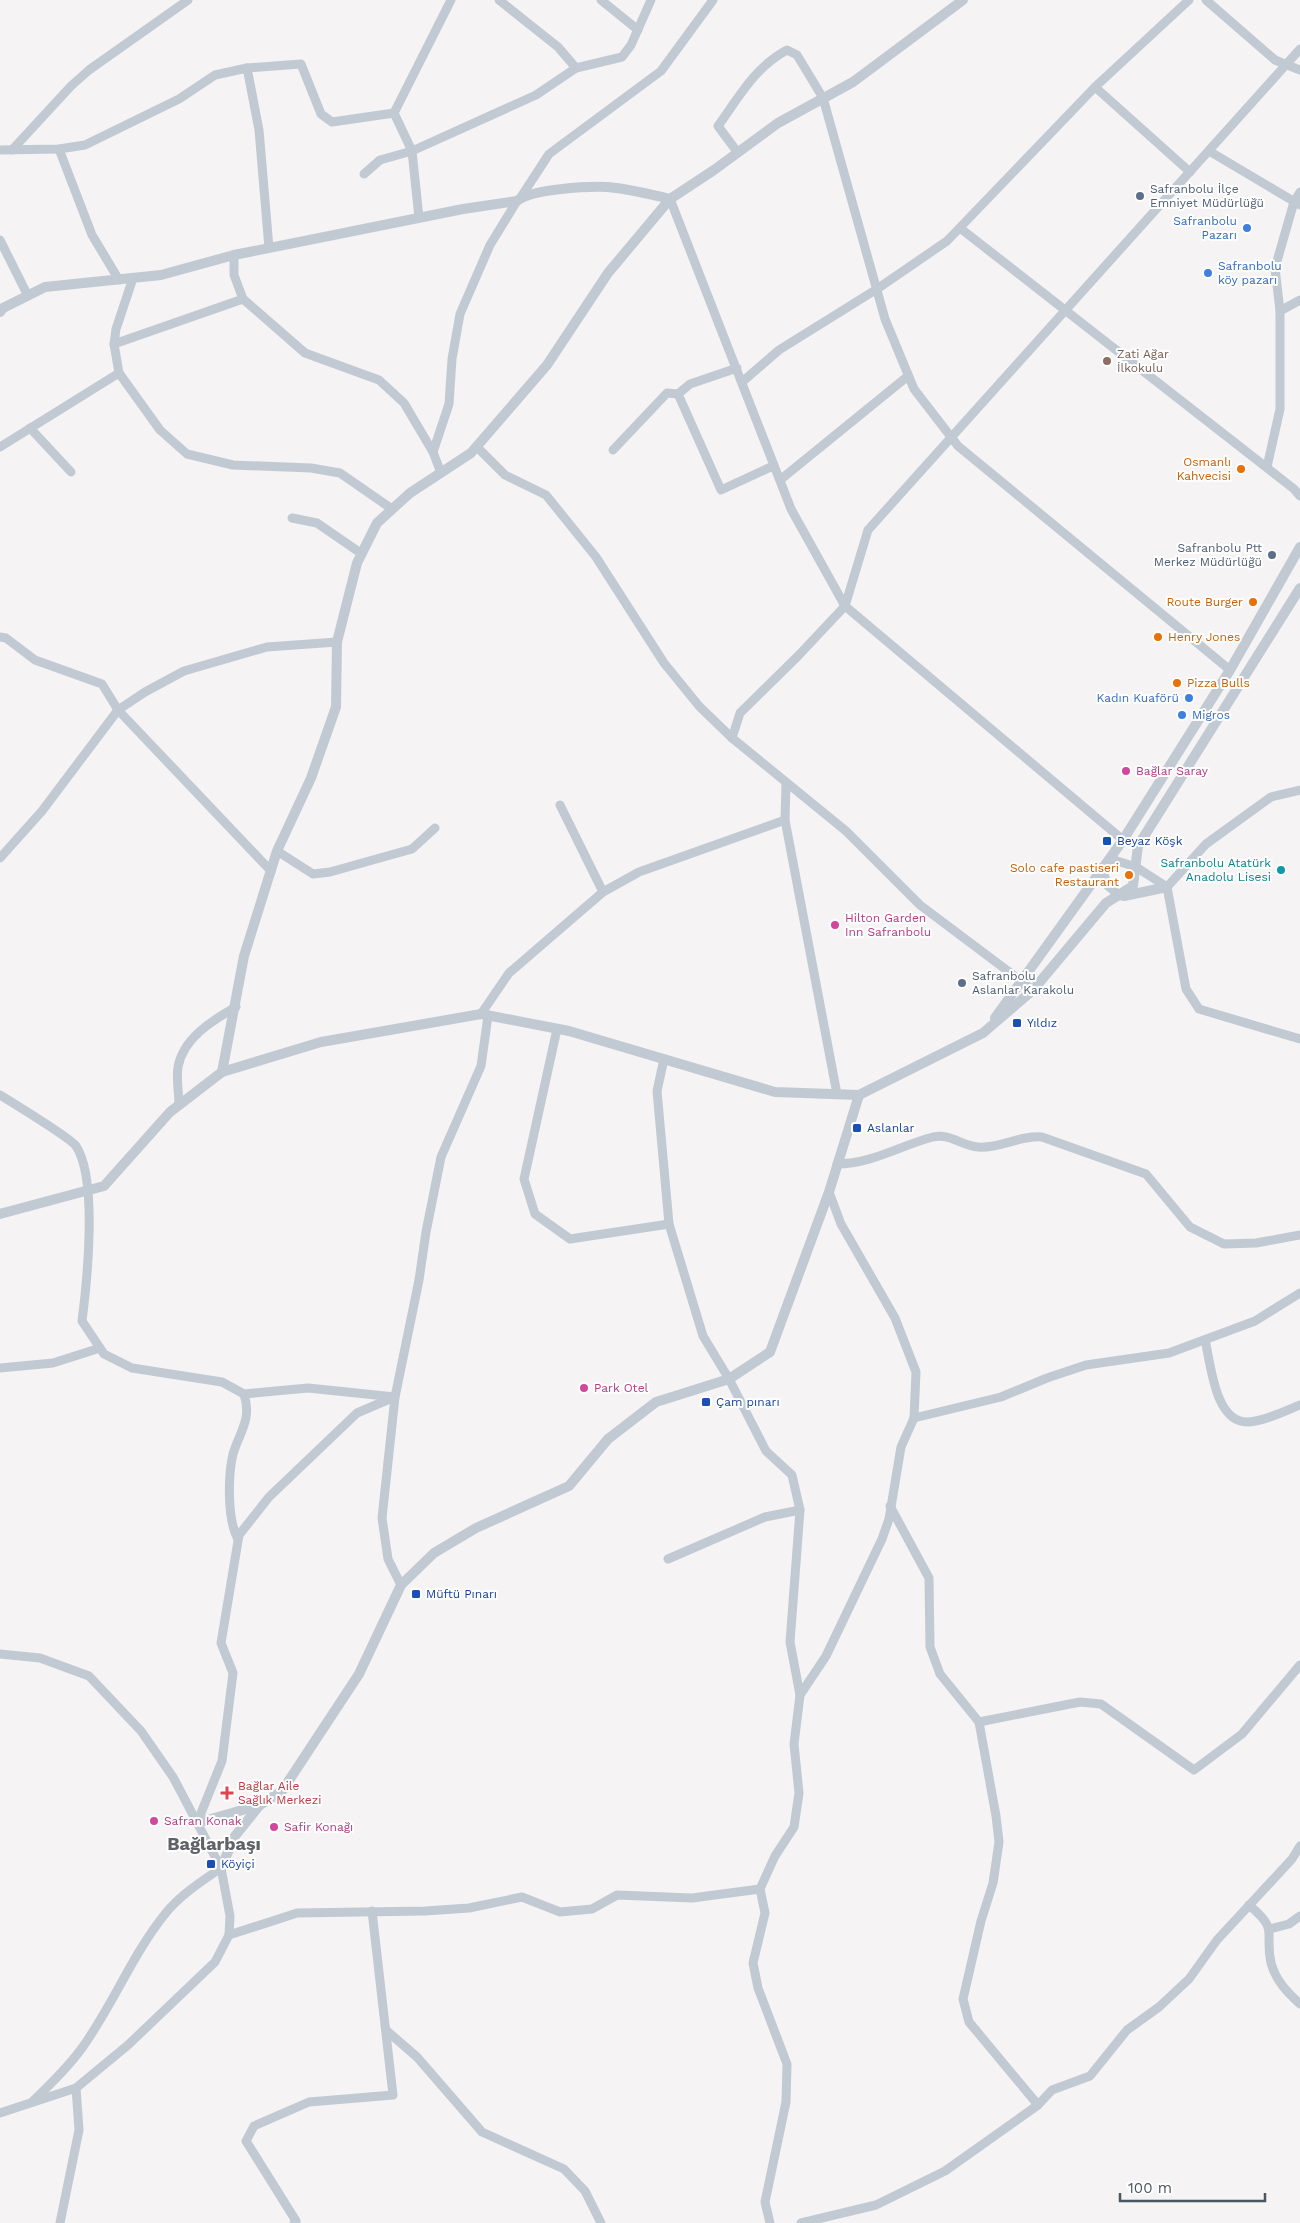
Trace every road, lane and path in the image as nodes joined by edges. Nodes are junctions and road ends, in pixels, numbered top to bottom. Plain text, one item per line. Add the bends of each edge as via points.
1 (188, 0) edge
2 (451, 0) edge
3 (499, 0) edge
4 (600, 0) edge
5 (651, 0) edge
6 (712, 0) edge
7 (963, 0) edge
8 (1189, 0) edge
9 (1206, 0) edge
10 (638, 30) junction
11 (1300, 49) edge
12 (1286, 64) junction
13 (247, 68) junction
14 (576, 68) junction
15 (1300, 70) edge
16 (1095, 87) junction
17 (823, 98) junction
18 (394, 113) junction
19 (0, 150) edge
20 (12, 150) junction
21 (59, 150) junction
22 (412, 151) junction
23 (1209, 151) junction
24 (738, 153) junction
25 (1190, 172) junction
26 (364, 174) dead end
27 (1300, 192) edge
28 (519, 199) junction
29 (670, 199) junction
30 (1297, 204) edge
31 (419, 218) junction
32 (960, 228) junction
33 (0, 240) edge
34 (269, 248) junction
35 (234, 255) junction
36 (133, 278) junction
37 (119, 280) junction
38 (877, 289) junction
39 (28, 296) junction
40 (243, 298) junction
41 (1300, 300) edge
42 (1066, 310) junction
43 (1280, 311) junction
44 (0, 312) edge
45 (114, 344) junction
46 (737, 368) junction
47 (119, 373) junction
48 (908, 376) junction
49 (742, 382) junction
50 (678, 394) junction
51 (30, 428) junction
52 (951, 436) junction
53 (477, 446) junction
54 (0, 447) edge
55 (613, 450) dead end
56 (433, 452) junction
57 (773, 466) junction
58 (1267, 467) junction
59 (71, 472) dead end
60 (441, 473) junction
61 (780, 480) junction
62 (1298, 491) edge
63 (392, 509) junction
64 (292, 518) dead end
65 (1300, 547) edge
66 (362, 554) junction
67 (1300, 588) edge
68 (845, 606) junction
69 (0, 637) edge
70 (337, 642) junction
71 (1230, 670) junction
72 (118, 710) junction
73 (732, 738) junction
74 (786, 783) junction
75 (1300, 790) edge
76 (560, 805) dead end
77 (785, 820) junction
78 (434, 828) dead end
79 (1123, 840) junction
80 (277, 851) junction
81 (0, 858) edge
82 (1111, 859) junction
83 (1136, 867) junction
84 (1103, 870) junction
85 (271, 871) junction
86 (1167, 887) junction
87 (603, 892) junction
88 (1120, 896) junction
89 (1021, 983) junction
90 (1033, 990) junction
91 (236, 1008) junction
92 (485, 1015) junction
93 (558, 1029) junction
94 (983, 1033) junction
95 (1300, 1039) edge
96 (664, 1060) junction
97 (222, 1072) junction
98 (837, 1094) junction
99 (0, 1095) edge
100 (859, 1095) junction
101 (179, 1106) junction
102 (837, 1164) junction
103 (87, 1190) junction
104 (829, 1192) junction
105 (0, 1214) edge
106 (669, 1224) junction
107 (1300, 1235) edge
108 (1300, 1293) edge
109 (1205, 1340) junction
110 (100, 1348) junction
111 (0, 1368) edge
112 (729, 1378) junction
113 (244, 1394) junction
114 (395, 1397) junction
115 (1300, 1406) edge
116 (914, 1418) junction
117 (890, 1506) junction
118 (800, 1510) junction
119 (238, 1539) junction
120 (668, 1559) dead end
121 (401, 1584) junction
122 (0, 1654) edge
123 (1300, 1665) edge
124 (800, 1695) junction
125 (979, 1722) junction
126 (260, 1805) junction
127 (197, 1823) junction
128 (1300, 1846) edge
129 (221, 1868) junction
130 (760, 1889) junction
131 (1249, 1905) junction
132 (372, 1911) junction
133 (1298, 1919) edge
134 (1270, 1929) junction
135 (229, 1935) junction
136 (1300, 2004) edge
137 (387, 2031) junction
138 (76, 2088) junction
139 (31, 2103) junction
140 (1038, 2105) junction
141 (0, 2113) edge
142 (60, 2223) edge
143 (294, 2223) edge
144 (600, 2223) edge
145 (770, 2223) edge
146 (801, 2223) edge

1 - 20 street via 89,70
2 - 18 street
3 - 14 street via 558,48
4 - 10 street
5 - 10 street
6 - 28 street via 661,71 549,154
7 - 17 street via 853,82
8 - 16 street
9 - 12 street via 1275,60
10 - 14 street via 622,58
11 - 12 street
12 - 15 street
12 - 23 street
13 - 18 street via 302,64 321,114 332,122
13 - 21 street via 215,75 179,98 94,141
13 - 34 street via 259,130
14 - 22 street via 536,95
16 - 25 street
16 - 32 street
17 - 24 street via 778,123
17 - 24 street via 796,55 787,50 772,58 756,72 718,126
17 - 38 street
18 - 22 street
19 - 20 street
20 - 21 street
21 - 37 street via 92,235
22 - 26 street via 380,160
22 - 31 street
23 - 25 street
23 - 30 street
24 - 29 street
25 - 42 street
27 - 30 street
28 - 29 street via 555,190 607,187
28 - 31 street
28 - 56 street via 490,246 460,314 449,404
29 - 46 street
29 - 53 street via 608,273 547,366
30 - 43 street via 1275,268
31 - 34 street
32 - 38 street via 947,241
32 - 42 street
33 - 39 street
34 - 35 street
35 - 36 street via 161,275
35 - 40 street via 234,275
36 - 37 street
36 - 45 street via 116,328
37 - 39 street via 45,287
38 - 48 street via 885,319
38 - 49 street via 779,350
39 - 44 street
40 - 45 street
40 - 56 street via 305,353 379,380 404,403
41 - 43 street
42 - 52 street
42 - 58 street
43 - 58 street via 1280,409
45 - 47 street
46 - 49 street
46 - 50 street via 690,384
47 - 51 street
47 - 63 street via 160,430 187,454 233,464 311,468 340,473
48 - 52 street via 914,389
48 - 61 street
49 - 57 street
50 - 55 street via 667,393
50 - 57 street via 721,490
51 - 54 street
51 - 59 street
52 - 68 street via 868,530
52 - 71 street via 958,446
53 - 60 street
53 - 73 street via 505,475 546,495 596,557 664,663 699,706
56 - 60 street
57 - 61 street
58 - 62 street
60 - 63 street
61 - 68 street via 791,509
63 - 66 street via 377,523
64 - 66 street via 317,523
65 - 71 street
66 - 70 street
67 - 83 street via 1138,846
68 - 73 street via 740,713
68 - 79 street
69 - 72 street via 35,660 102,684
70 - 72 street via 267,647 184,670
70 - 80 street via 336,706 311,778
71 - 79 street
72 - 81 street via 42,811
72 - 85 street
73 - 74 street
74 - 77 street
74 - 89 street via 846,831 920,905
75 - 86 street via 1271,797 1206,844
76 - 87 street
77 - 87 street via 639,872
77 - 98 street
78 - 80 street via 412,849 321,873 313,874
79 - 82 street
80 - 85 street
82 - 83 street
82 - 84 street
83 - 86 street
83 - 88 street via 1133,886
84 - 88 street via 1107,885
84 - 89 street
85 - 91 street via 244,956
86 - 88 street
86 - 95 street via 1186,989 1199,1009
87 - 92 street via 509,973
88 - 90 street via 1106,903
89 - 90 street
89 - 94 street
90 - 94 street
91 - 97 street
91 - 101 street via 213,1020 187,1045 178,1066
92 - 93 street
92 - 97 street via 321,1042
92 - 114 street via 481,1066 442,1157
93 - 96 street
93 - 106 street via 524,1179 535,1214 570,1239
94 - 100 street
96 - 98 street via 774,1092
96 - 106 street via 657,1090
97 - 101 street
98 - 100 street
99 - 103 street via 76,1146
100 - 102 street
101 - 103 street via 104,1186
102 - 104 street
102 - 107 street via 872,1159 936,1136 953,1138 980,1148 1042,1137 1146,1174 1190,1227 1224,1244
103 - 105 street
103 - 110 street via 90,1257 82,1321
104 - 112 street via 770,1352
104 - 116 street via 841,1224 899,1327 916,1372
106 - 112 street via 703,1336
108 - 109 street via 1255,1321
109 - 115 street via 1223,1410 1234,1420 1249,1422
109 - 116 street via 1169,1353 1086,1365 1001,1397
110 - 111 street via 53,1363
110 - 113 street via 104,1354 132,1368 222,1382
112 - 118 street via 766,1450 792,1475
112 - 121 street via 656,1402 608,1438 569,1486 476,1528 434,1552
113 - 114 street via 308,1388
113 - 119 street via 248,1413 233,1454 230,1480 231,1517
114 - 119 street via 357,1413 269,1497
114 - 121 street via 382,1518 388,1559
116 - 117 street via 901,1447
117 - 124 street via 882,1538 826,1656
117 - 125 street via 929,1578 930,1647 940,1674
118 - 120 street via 765,1517
118 - 124 street via 790,1642
119 - 127 street via 221,1643 233,1673 222,1761
121 - 126 street via 359,1674 282,1790
122 - 127 street via 40,1658 89,1676 141,1732 173,1777
123 - 125 street via 1242,1734 1194,1770 1101,1704 1080,1702
124 - 130 street via 794,1744 799,1794 794,1827 775,1856
125 - 140 street via 999,1842 993,1883 963,1999 969,2022
126 - 127 street
126 - 129 street via 235,1836
127 - 129 street
128 - 131 street
129 - 135 street via 230,1916
129 - 139 street via 165,1913 83,2047 56,2080
130 - 132 street via 692,1898 617,1895 592,1909 560,1912 522,1897 469,1908
130 - 145 street via 765,1913 753,1963 758,1988 787,2064 786,2102 765,2202
131 - 134 street
131 - 140 street via 1216,1940 1189,1979 1159,2007 1127,2030 1090,2076 1052,2090
132 - 135 street via 297,1913
132 - 137 street
133 - 134 street
134 - 136 street via 1271,1963 1280,1985
135 - 138 street via 215,1962 128,2045
137 - 143 street via 393,2095 309,2102 254,2126 246,2141 296,2221
137 - 144 street via 417,2057 482,2132 564,2169 585,2190
138 - 139 street
138 - 142 street via 80,2130
139 - 141 street
140 - 146 street via 945,2171 876,2205

